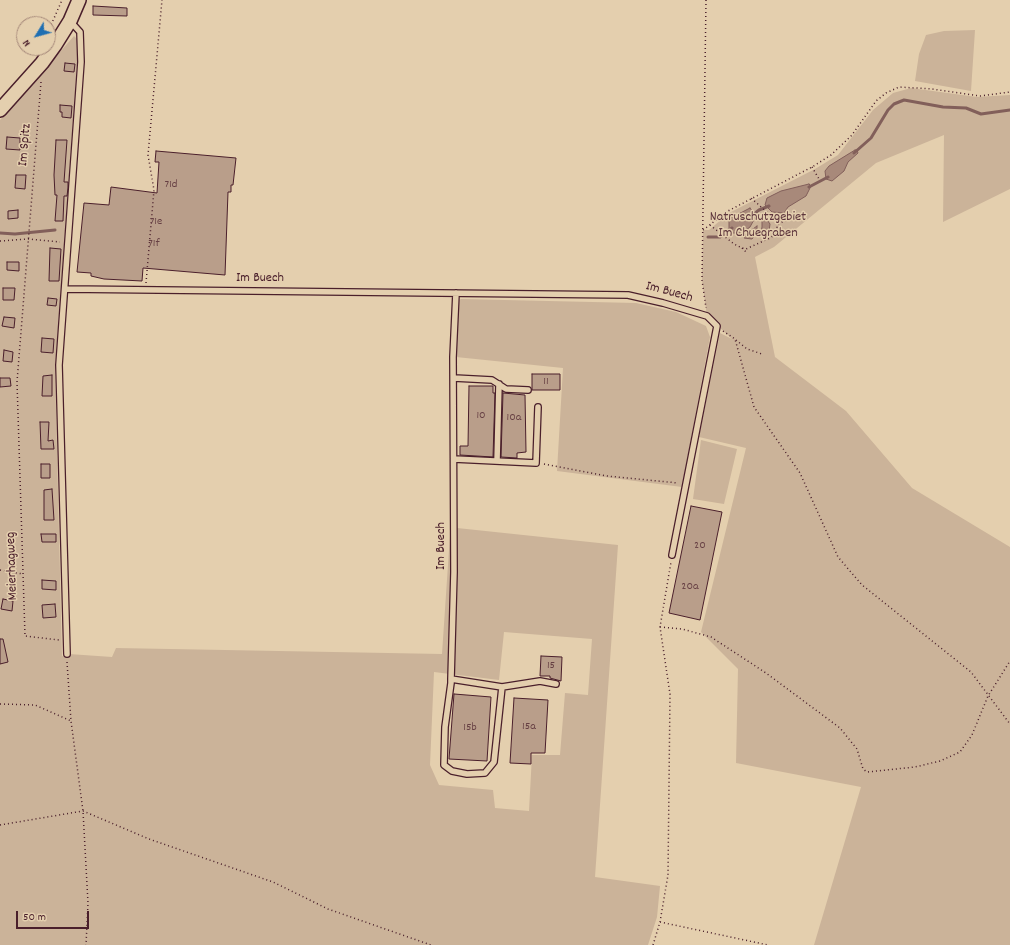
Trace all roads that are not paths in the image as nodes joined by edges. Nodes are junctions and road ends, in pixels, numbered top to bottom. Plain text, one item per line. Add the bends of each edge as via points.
1 (79, 0) edge
2 (70, 21) junction
3 (0, 110) edge
4 (65, 289) junction
5 (456, 293) junction
6 (454, 378) junction
7 (498, 384) junction
8 (528, 390) dead end
9 (538, 407) dead end
10 (454, 459) junction
11 (497, 461) junction
12 (672, 555) road end
13 (67, 654) road end
14 (451, 679) junction
15 (556, 684) dead end
16 (502, 687) junction

1 - 2 street
2 - 3 street via 42,63
2 - 4 lane via 80,32 81,62
4 - 5 lane, Im Buech
4 - 13 lane via 59,365
5 - 6 lane, Im Buech
5 - 12 lane, Im Buech via 628,295 663,302 707,316 716,326
6 - 7 lane via 492,380
6 - 10 lane, Im Buech
7 - 8 lane via 506,389
7 - 11 lane
9 - 11 lane via 536,463
10 - 11 lane
10 - 14 lane, Im Buech
14 - 16 lane
14 - 16 lane, Im Buech via 445,727 444,765 452,771 467,774 485,773 494,762
15 - 16 lane via 540,681

